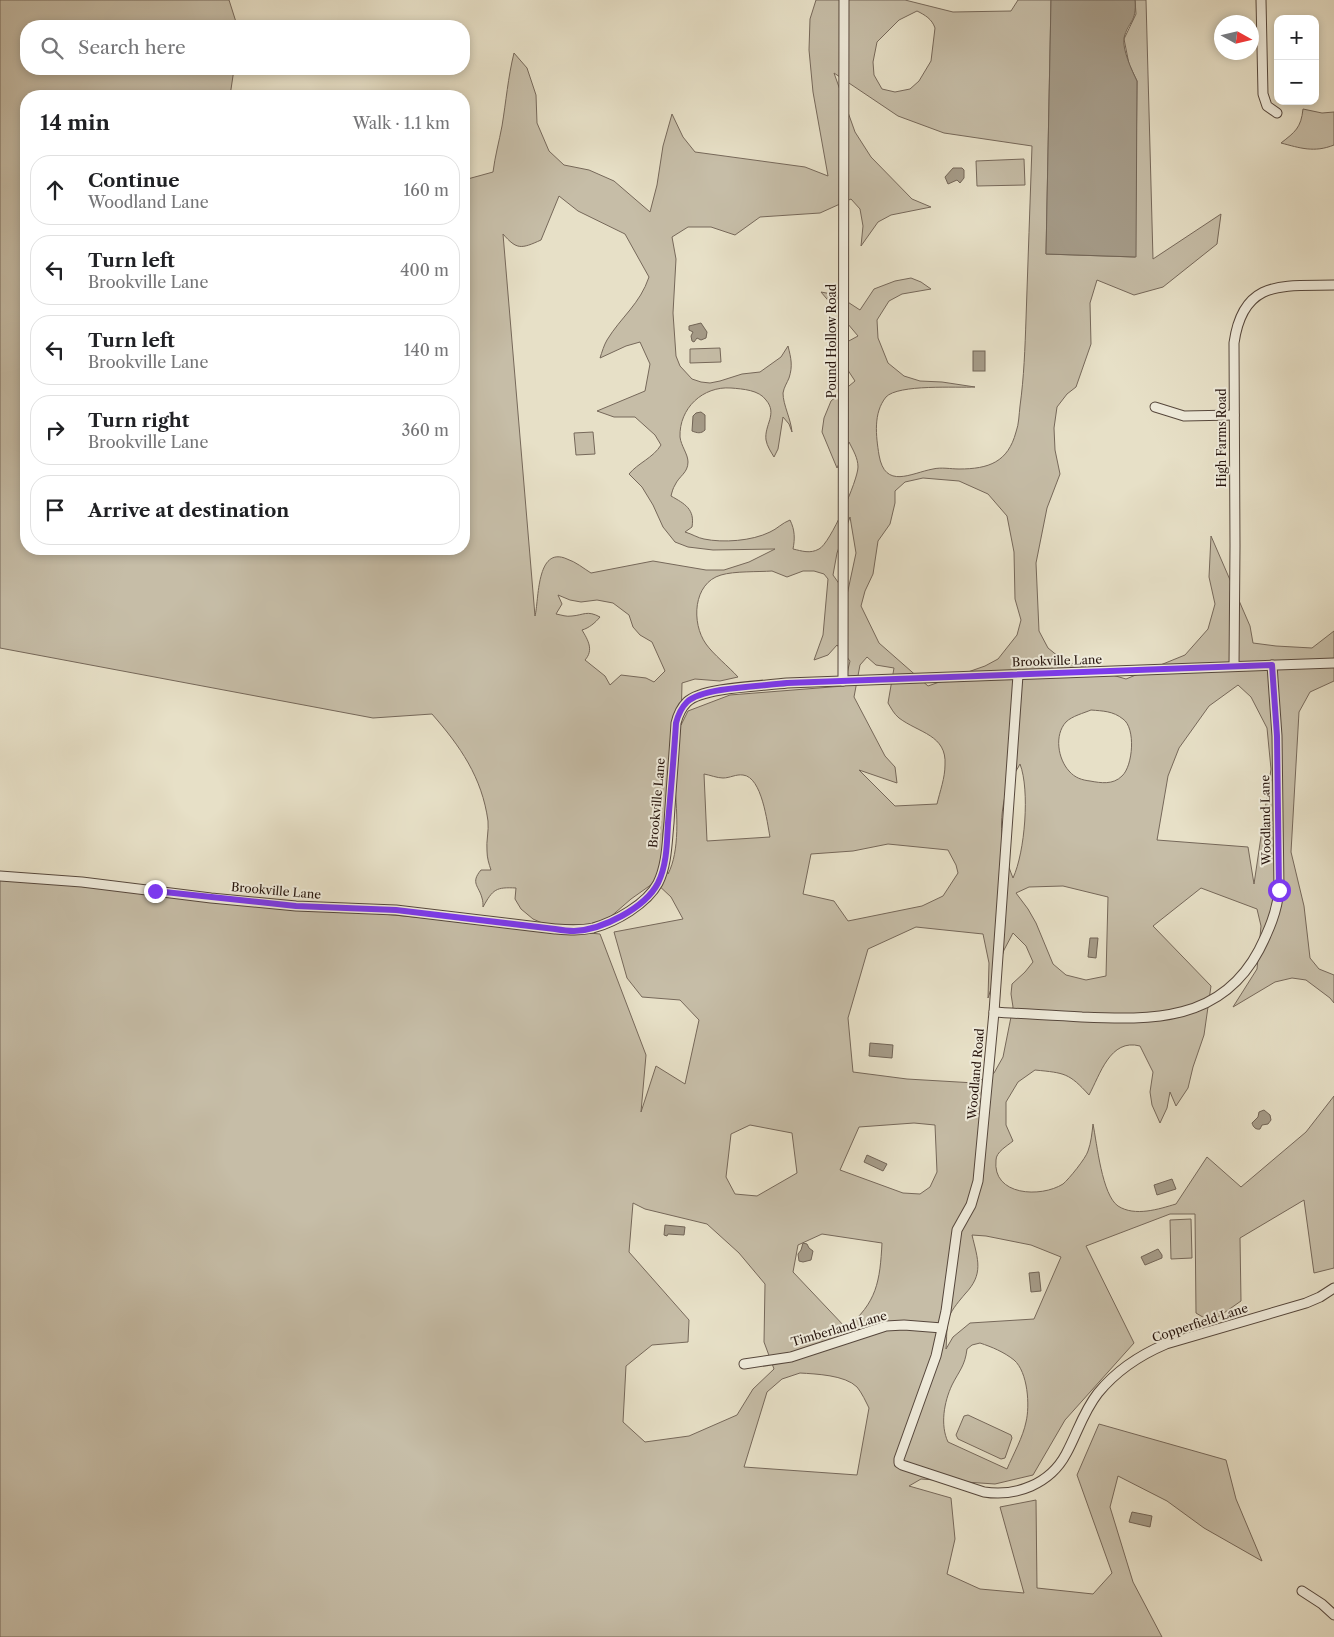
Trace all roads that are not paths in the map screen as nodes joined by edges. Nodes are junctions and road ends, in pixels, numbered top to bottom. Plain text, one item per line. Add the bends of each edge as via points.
1 (844, 0) edge
2 (1261, 0) edge
3 (1276, 113) dead end
4 (1334, 285) edge
5 (1155, 407) dead end
6 (1234, 415) junction
7 (1334, 663) edge
8 (1272, 665) junction
9 (1234, 666) junction
10 (1018, 675) junction
11 (843, 681) junction
12 (0, 876) edge
13 (994, 1012) junction
14 (1334, 1288) edge
15 (942, 1328) junction
16 (744, 1364) dead end
17 (899, 1463) joint
18 (1302, 1592) dead end
19 (1334, 1615) edge

1 - 11 street, Pound Hollow Road
2 - 3 street via 1263,94 1267,106
4 - 6 street, High Farms Road via 1282,286 1267,290 1246,307 1236,326 1234,343
5 - 6 street via 1184,416
6 - 9 street, High Farms Road
7 - 8 street, Brookville Lane
8 - 9 street, Brookville Lane
8 - 13 street, Woodland Lane via 1277,736 1278,907 1270,929 1248,967 1232,985 1208,1002 1163,1017 1126,1019
9 - 10 street, Brookville Lane
10 - 11 street, Brookville Lane
10 - 13 street, Woodland Road
11 - 12 street, Brookville Lane via 730,689 688,701 678,713 676,723 667,842 658,882 638,906 592,928 574,931 396,910 296,906
13 - 15 street, Woodland Road via 978,1181 971,1205 957,1230
14 - 17 street, Copperfield Lane via 1306,1303 1166,1344 1124,1367 1098,1393 1084,1414 1060,1463 1036,1484 1024,1489 1011,1493 984,1492
15 - 16 street, Timberland Lane via 886,1326 791,1357
15 - 17 street, Woodland Road via 936,1356
18 - 19 street

